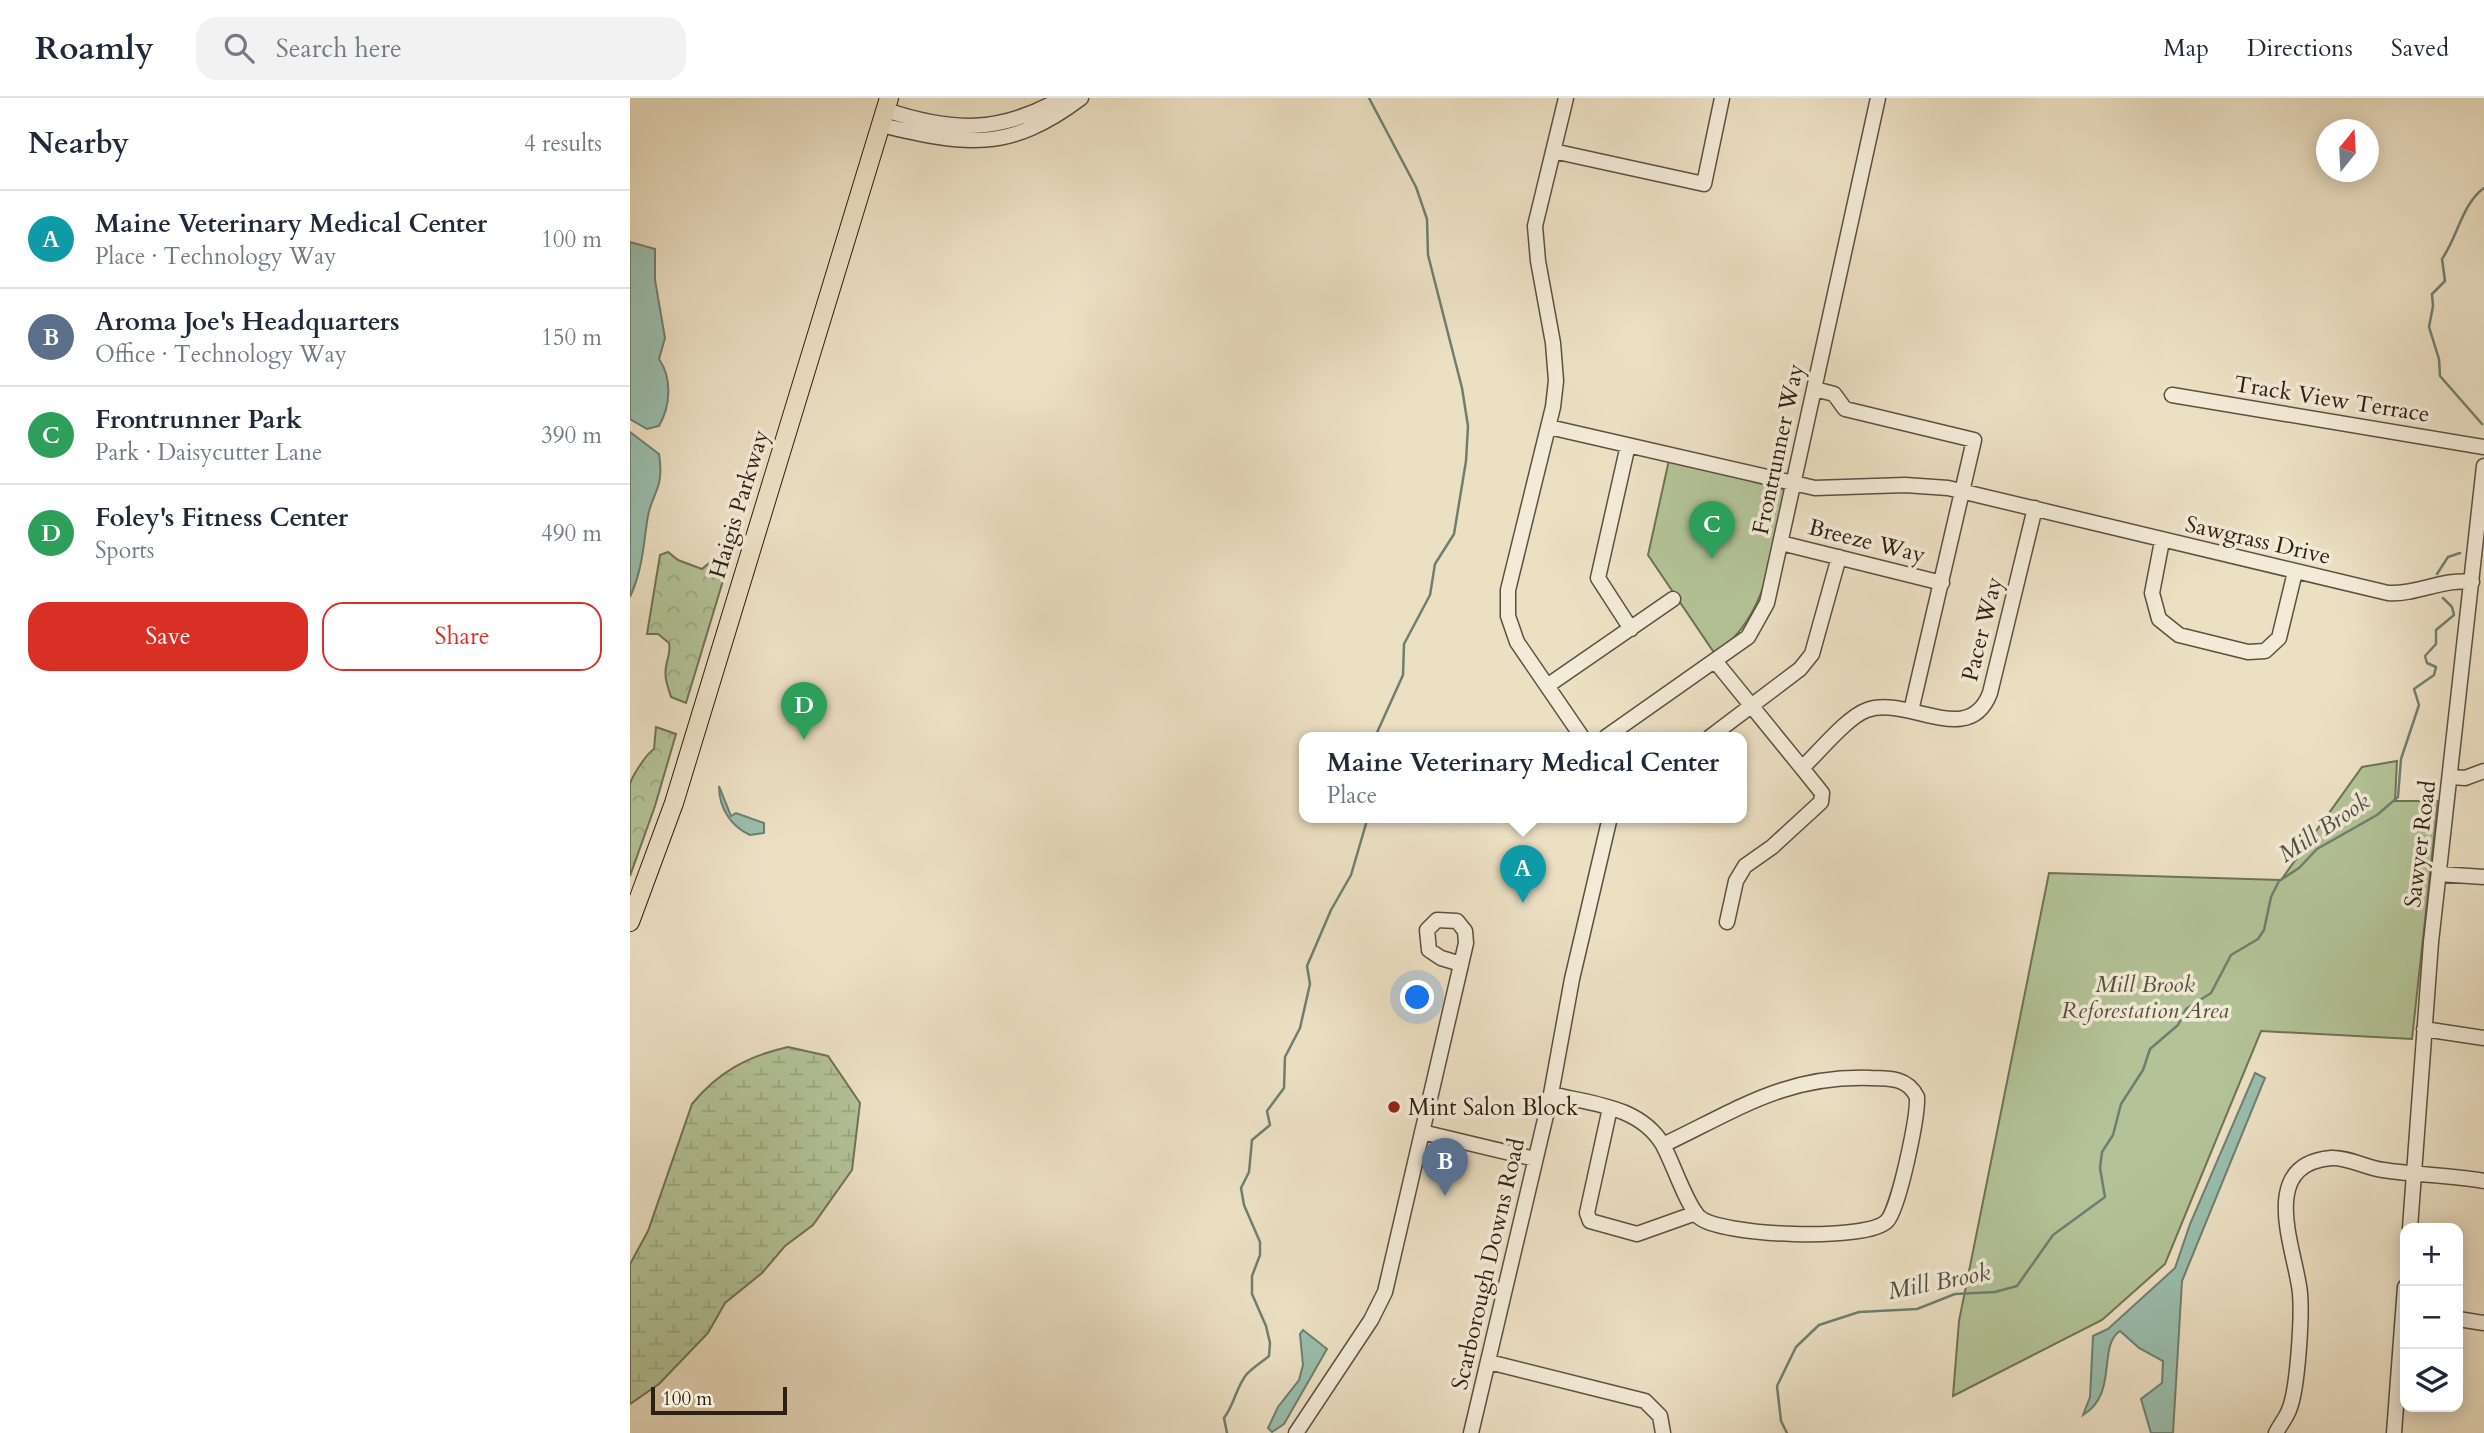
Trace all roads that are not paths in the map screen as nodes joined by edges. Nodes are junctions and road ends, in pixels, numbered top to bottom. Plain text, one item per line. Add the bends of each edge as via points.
1 (1062, 98) edge
2 (1080, 98) edge
3 (1566, 98) edge
4 (1722, 98) edge
5 (1878, 98) edge
6 (885, 111) edge
7 (1553, 151) junction
8 (1815, 389) junction
9 (2172, 395) dead end
10 (1549, 427) junction
11 (1628, 446) junction
12 (2484, 447) edge
13 (2484, 466) edge
14 (1794, 485) junction
15 (1963, 492) junction
16 (2035, 508) junction
17 (2162, 541) junction
18 (1781, 543) junction
19 (1839, 557) junction
20 (2295, 572) junction
21 (2472, 582) junction
22 (1942, 583) junction
23 (1672, 599) dead end
24 (1631, 629) junction
25 (1715, 661) junction
26 (1547, 686) junction
27 (1751, 708) junction
28 (1911, 711) junction
29 (1579, 732) edge
30 (1613, 732) edge
31 (1717, 732) edge
32 (1802, 768) junction
33 (2484, 771) edge
34 (2452, 777) junction
35 (1609, 823) edge
36 (2439, 874) junction
37 (2484, 877) edge
38 (630, 922) edge
39 (1727, 922) dead end
40 (1461, 964) dead end
41 (2424, 1029) junction
42 (2484, 1038) edge
43 (1551, 1094) junction
44 (1610, 1108) junction
45 (1422, 1132) junction
46 (1663, 1145) junction
47 (1535, 1159) junction
48 (2414, 1172) junction
49 (2484, 1181) edge
50 (1696, 1213) junction
51 (2410, 1223) edge
52 (2463, 1320) edge
53 (2484, 1323) edge
54 (2401, 1349) edge
55 (1489, 1362) junction
56 (1296, 1433) edge
57 (1471, 1433) edge
58 (1663, 1433) edge
59 (2276, 1433) edge
60 (2394, 1433) edge

1 - 6 street via 1039,111 979,127 922,122
2 - 6 street via 1035,128 978,142 957,142
3 - 7 street
4 - 7 street via 1704,184
5 - 8 street, Frontrunner Way
6 - 38 main road, Haigis Parkway via 678,791
7 - 10 street via 1535,226 1555,364
8 - 14 street, Frontrunner Way
8 - 15 street via 1834,394 1845,410 1974,440
9 - 12 street, Track View Terrace
10 - 11 street, Sawgrass Drive
10 - 26 street via 1507,605 1514,637
11 - 14 street, Sawgrass Drive
11 - 24 street via 1598,578
13 - 21 street, Sawyer Road
14 - 15 street, Sawgrass Drive via 1836,489 1905,485
14 - 18 street, Frontrunner Way
15 - 16 street, Sawgrass Drive
15 - 22 street
16 - 17 street, Sawgrass Drive
16 - 28 street, Pacer Way via 1988,700 1978,712 1960,720
17 - 20 street, Sawgrass Drive
17 - 20 street via 2152,593 2159,619 2179,635 2248,652 2269,649 2279,638
18 - 19 street, Breeze Way
18 - 25 street, Frontrunner Way via 1759,620 1748,636
19 - 22 street, Breeze Way
19 - 27 street via 1812,654
20 - 21 street, Sawgrass Drive via 2397,593
21 - 34 street, Sawyer Road
22 - 28 street
23 - 24 street
24 - 26 street
25 - 27 street
25 - 30 street, Frontrunner Way
26 - 29 street
27 - 31 street
27 - 32 street
28 - 32 street, Pacer Way via 1880,707 1861,713
32 - 39 street via 1822,793 1821,802 1739,874
33 - 34 street
34 - 36 street, Sawyer Road
35 - 43 street, Scarborough Downs Road
36 - 37 street
36 - 41 street, Sawyer Road
40 - 45 street
41 - 42 street
41 - 48 street, Sawyer Road
43 - 44 street
43 - 47 street, Scarborough Downs Road
44 - 46 street via 1644,1121
44 - 50 street via 1587,1213 1590,1221 1637,1234
45 - 47 street
45 - 56 street via 1382,1301
46 - 50 street
46 - 50 street via 1753,1100 1810,1081 1894,1079 1916,1094 1895,1208 1883,1225 1831,1234 1765,1231 1719,1226
47 - 55 street, Scarborough Downs Road
48 - 49 street
48 - 51 street, Sawyer Road
48 - 59 street via 2376,1169 2333,1158 2305,1168 2292,1183 2285,1224 2300,1293 2299,1314 2292,1400
52 - 53 street
54 - 60 street
55 - 57 street, Scarborough Downs Road
55 - 58 street via 1645,1401 1658,1412

